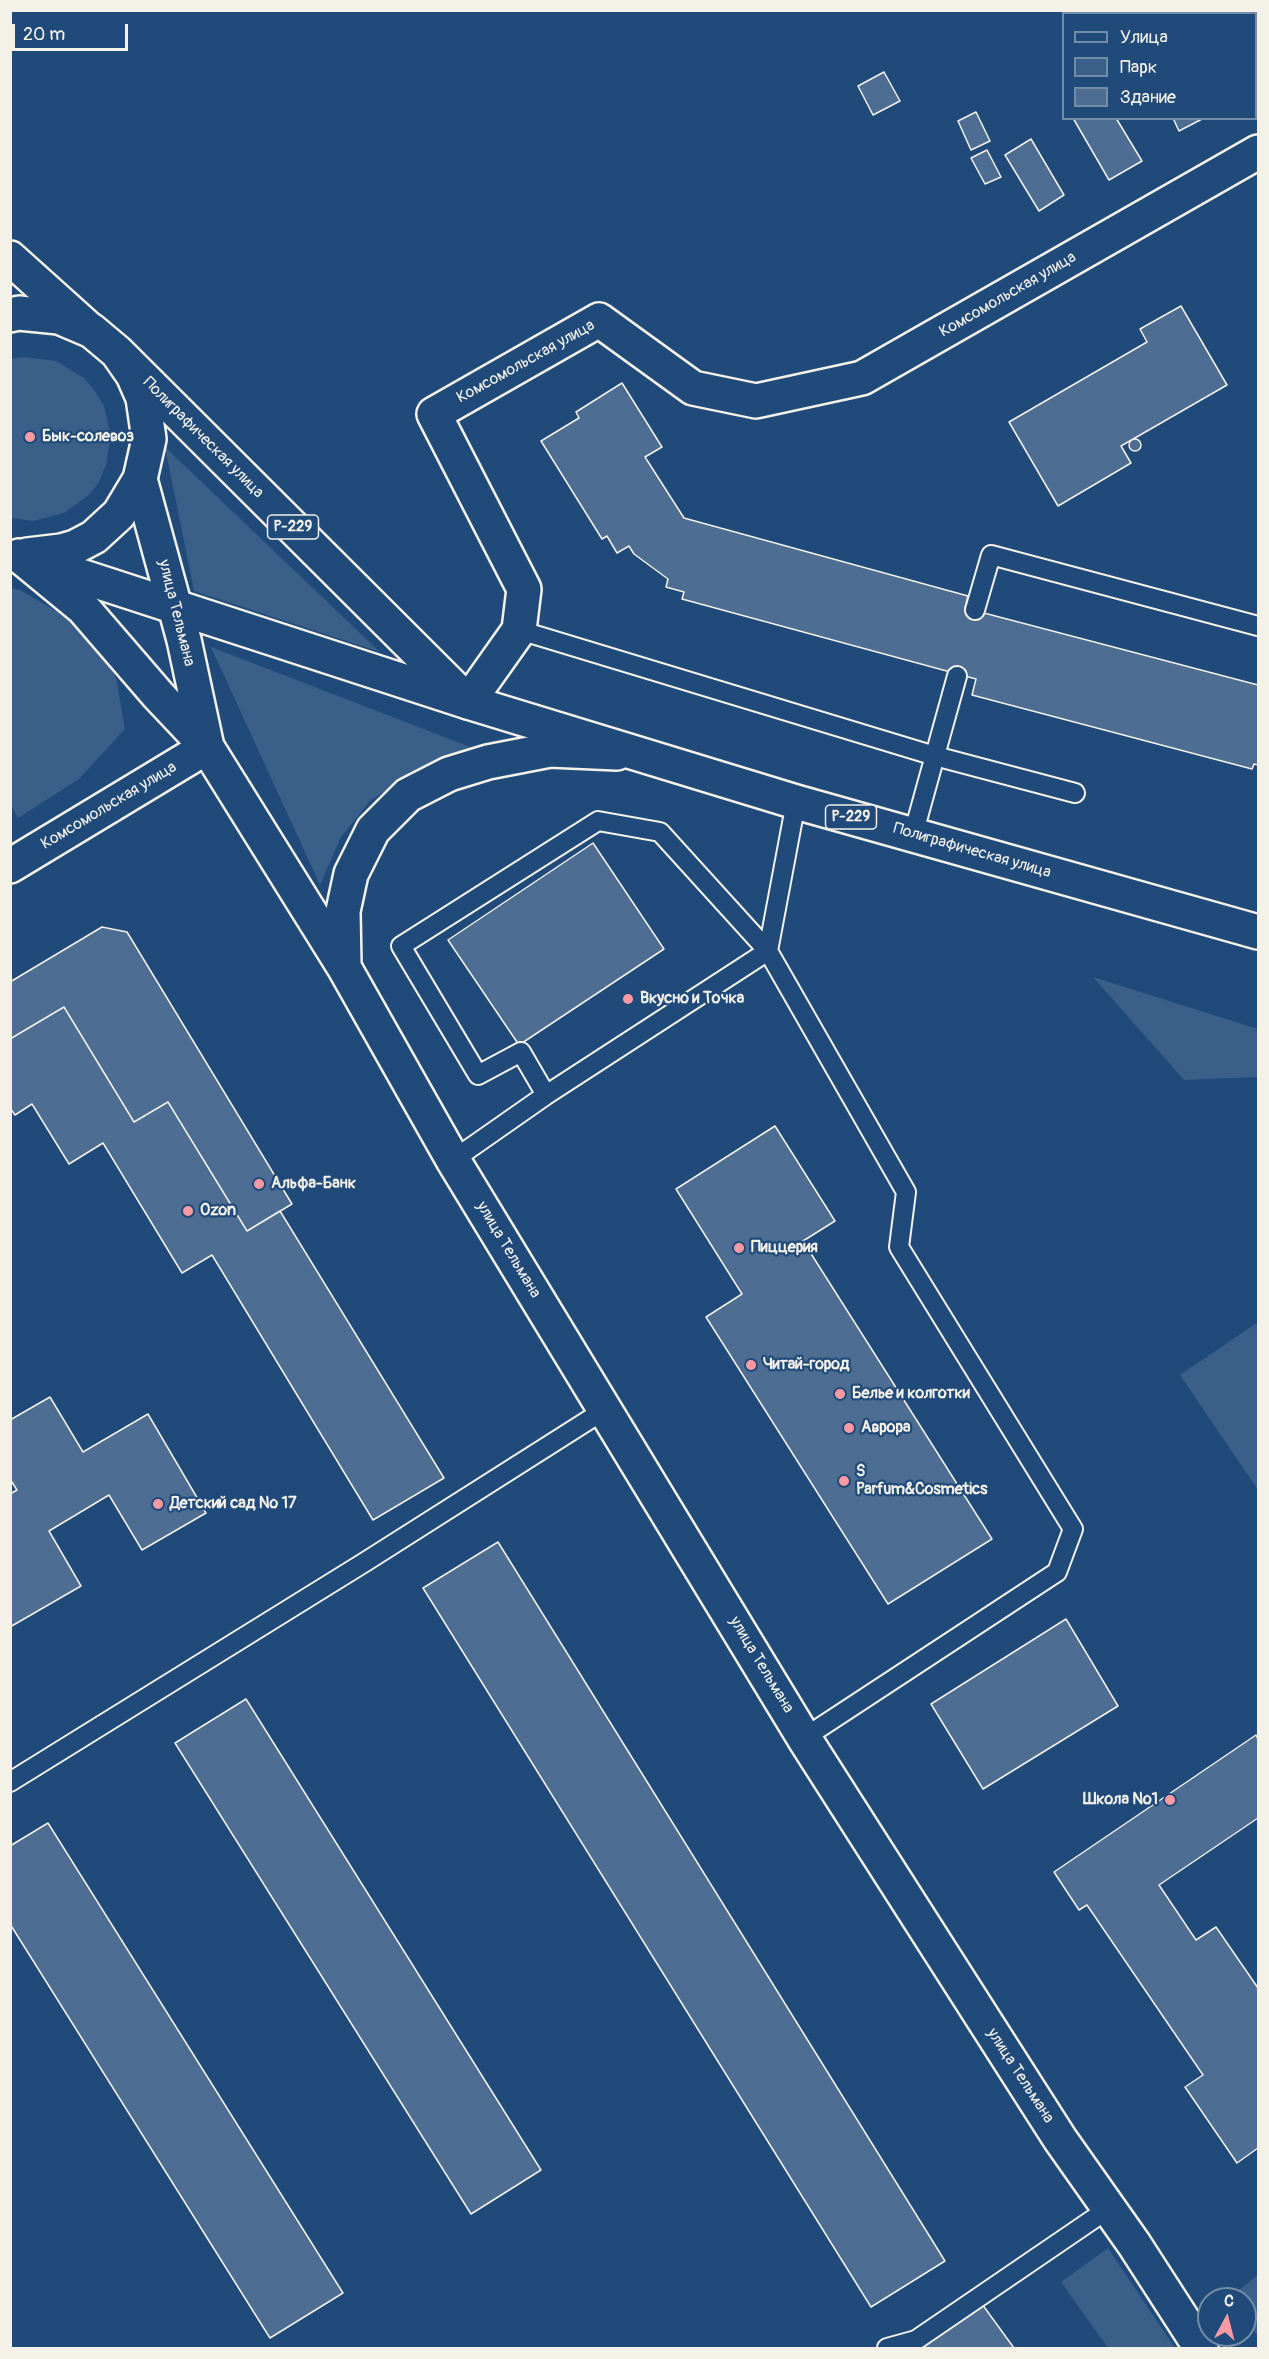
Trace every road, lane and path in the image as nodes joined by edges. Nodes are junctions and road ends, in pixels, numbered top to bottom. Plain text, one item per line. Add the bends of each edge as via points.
1 (1258, 152) edge
2 (10, 258) edge
3 (10, 315) edge
4 (92, 331) junction
5 (117, 352) junction
6 (140, 479) junction
7 (15, 555) edge
8 (175, 607) junction
9 (975, 610) dead end
10 (1258, 626) edge
11 (519, 630) junction
12 (957, 676) dead end
13 (468, 702) junction
14 (207, 747) junction
15 (643, 754) junction
16 (935, 756) junction
17 (1075, 793) dead end
18 (796, 802) junction
19 (913, 835) junction
20 (10, 866) edge
21 (1251, 926) edge
22 (768, 951) junction
23 (344, 967) junction
24 (546, 1095) junction
25 (453, 1160) junction
26 (606, 1409) junction
27 (804, 1738) junction
28 (10, 1782) edge
29 (1108, 2209) junction
30 (887, 2349) edge
31 (1201, 2349) edge

1 - 11 street, Комсомольская улица via 862,378 756,401 693,388 599,320 434,414 524,589
2 - 4 street, улица Тельмана
3 - 4 street, улица Тельмана / Р-229 via 59,317
4 - 5 street, улица Тельмана / Р-229
5 - 6 street, улица Тельмана / Р-229 via 143,398 149,439
5 - 13 street, Полиграфическая улица / Р-229
6 - 7 street, улица Тельмана / Р-229 via 119,514 94,537 61,551
6 - 8 street, улица Тельмана
7 - 8 street, Полиграфическая улица / Р-229
7 - 14 street, улица Тельмана via 83,608
8 - 13 street, Полиграфическая улица / Р-229
8 - 14 street, улица Тельмана
9 - 10 lane via 991,555
11 - 13 street, Комсомольская улица
11 - 16 lane
12 - 16 lane
13 - 15 street, Полиграфическая улица / Р-229
14 - 20 street, Комсомольская улица
14 - 23 street, улица Тельмана
15 - 18 street, Полиграфическая улица / Р-229
15 - 23 street, улица Тельмана via 550,750 449,774 408,795 373,830 351,874 343,911
16 - 17 lane
16 - 19 lane
18 - 19 street, Полиграфическая улица / Р-229
18 - 22 lane
19 - 21 street, Полиграфическая улица / Р-229
22 - 24 lane
22 - 24 lane via 660,831 598,821 401,946 478,1075 521,1052
22 - 27 lane via 906,1192 899,1247 1073,1529 1057,1572
23 - 25 street, улица Тельмана
24 - 25 lane
25 - 26 street, улица Тельмана
26 - 27 street, улица Тельмана
26 - 28 lane
27 - 29 street, улица Тельмана
29 - 30 lane via 916,2340
29 - 31 street, улица Тельмана

